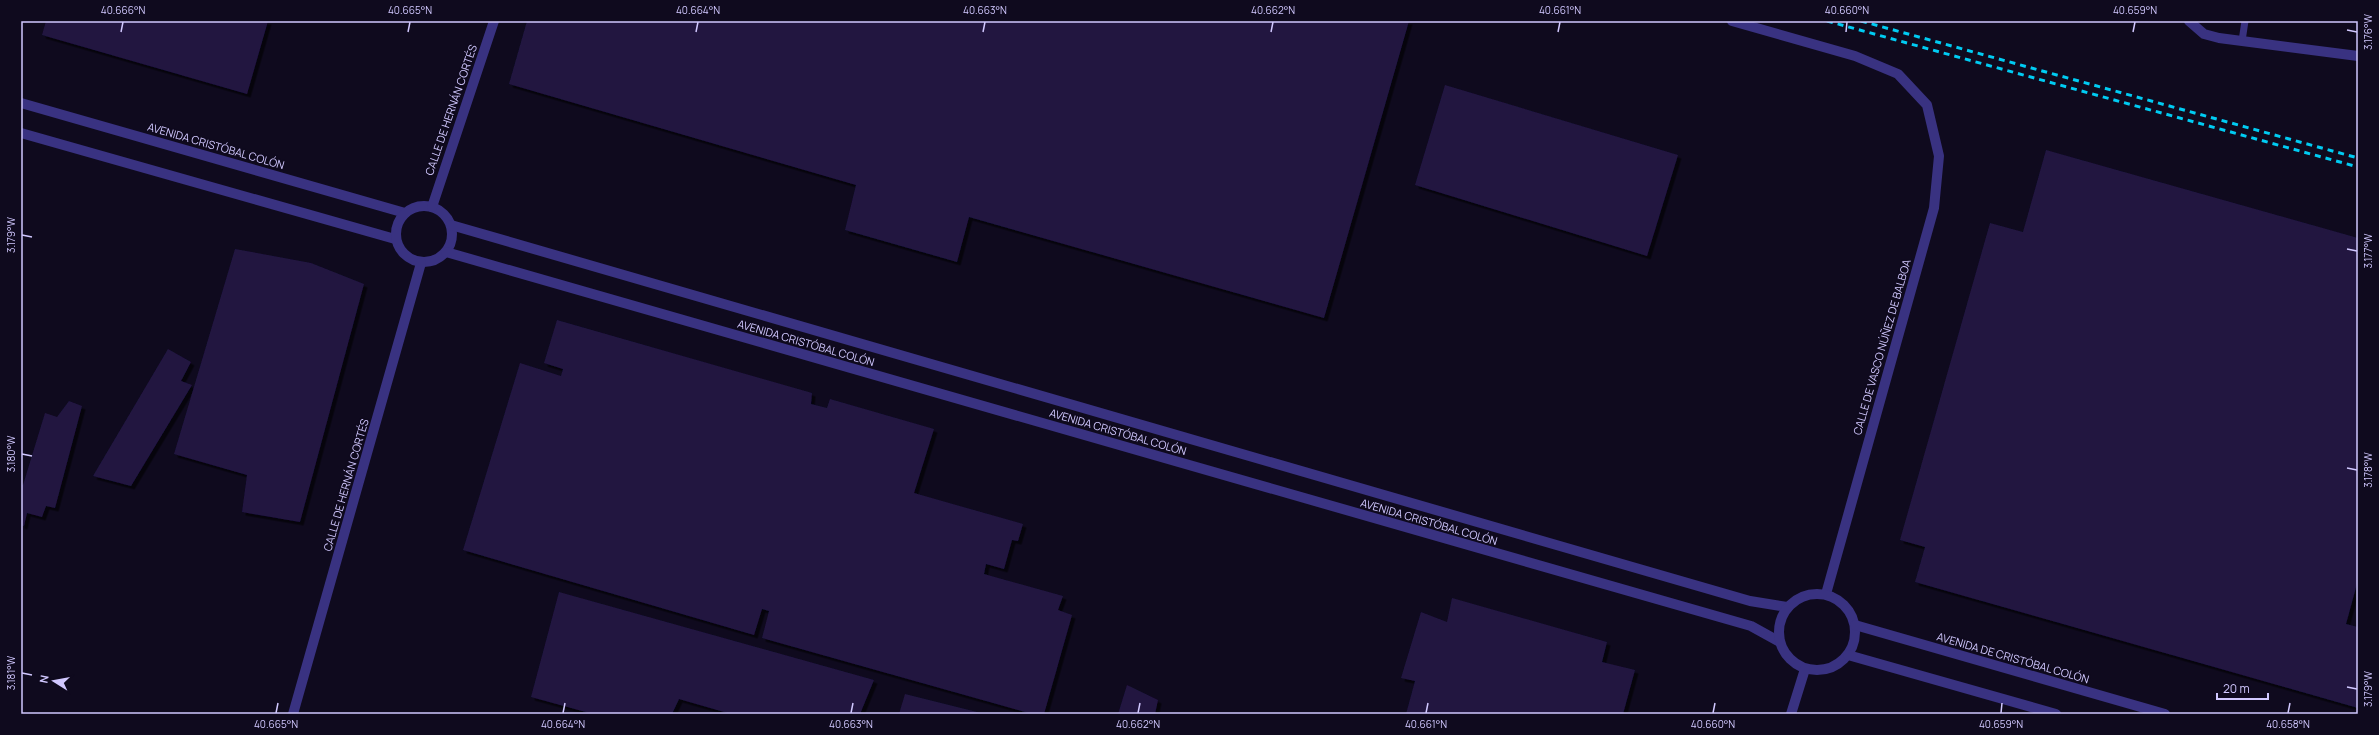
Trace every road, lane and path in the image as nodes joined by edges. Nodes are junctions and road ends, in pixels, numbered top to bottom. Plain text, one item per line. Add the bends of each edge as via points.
1 (494, 21) edge
2 (1732, 21) edge
3 (2189, 21) edge
4 (2245, 21) edge
5 (2242, 42) junction
6 (2358, 56) edge
7 (21, 103) edge
8 (21, 133) edge
9 (432, 207) junction
10 (405, 213) junction
11 (451, 225) junction
12 (395, 239) junction
13 (446, 252) junction
14 (421, 263) junction
15 (1826, 594) junction
16 (1787, 608) junction
17 (1855, 625) junction
18 (1780, 642) junction
19 (1848, 655) junction
20 (1805, 669) junction
21 (293, 714) edge
22 (1791, 714) edge
23 (2056, 714) edge
24 (2165, 714) edge

1 - 9 street, CALLE DE HERNÁN CORTÉS
2 - 15 street, CALLE DE VASCO NÚÑEZ DE BALBOA via 1855,56 1898,74 1927,104 1939,156 1934,208
3 - 5 street via 2204,34
4 - 5 lane
5 - 6 street
7 - 10 street, AVENIDA CRISTÓBAL COLÓN
8 - 12 street
9 - 10 street via 422,206
9 - 11 street via 447,217
10 - 12 street via 396,229
11 - 13 street via 453,235
11 - 16 street, AVENIDA CRISTÓBAL COLÓN via 1726,594
12 - 14 street via 404,255
13 - 14 street via 431,262
13 - 18 street, AVENIDA CRISTÓBAL COLÓN via 1751,626
14 - 21 street, CALLE DE HERNÁN CORTÉS
15 - 16 street via 1805,595
15 - 17 street via 1845,605
16 - 18 street via 1778,630
17 - 19 street via 1855,635
17 - 24 street, AVENIDA DE CRISTÓBAL COLÓN
18 - 20 street via 1789,658
19 - 20 street via 1829,669
19 - 23 street
20 - 22 street

